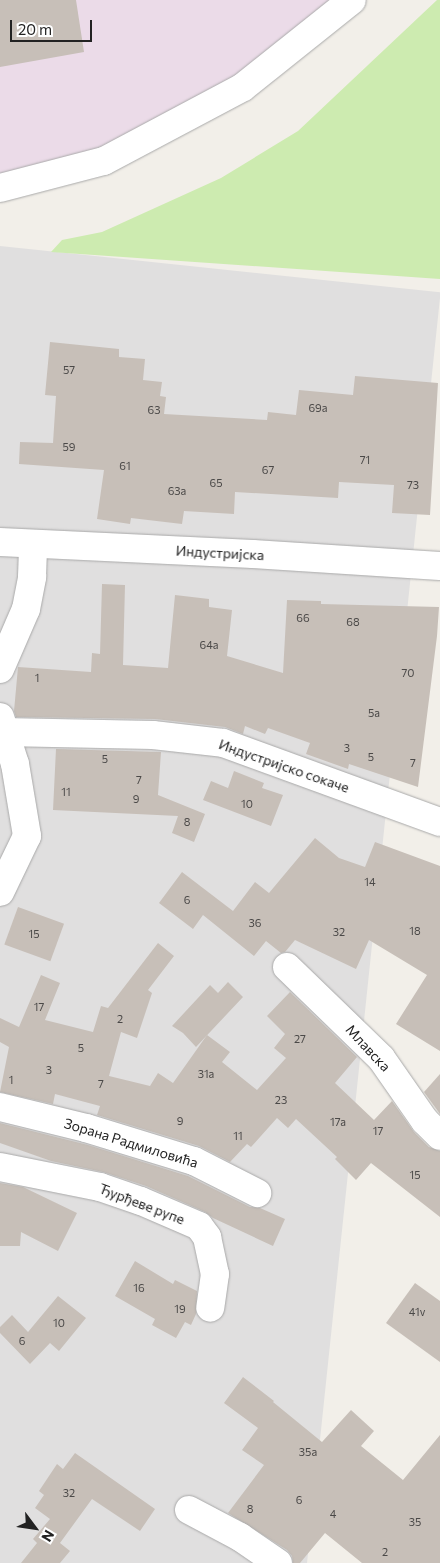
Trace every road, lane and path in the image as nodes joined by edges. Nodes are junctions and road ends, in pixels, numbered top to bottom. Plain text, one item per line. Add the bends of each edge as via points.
1 (352, 0) edge
2 (0, 188) edge
3 (0, 542) edge
4 (32, 544) junction
5 (440, 566) edge
6 (0, 670) edge
7 (2, 724) edge
8 (440, 822) edge
9 (0, 892) edge
10 (287, 967) dead end
11 (0, 1108) edge
12 (440, 1136) edge
13 (0, 1167) edge
14 (257, 1192) dead end
15 (210, 1308) dead end
16 (189, 1510) dead end
17 (278, 1563) edge

1 - 2 street via 244,87 104,161
3 - 4 street, Индустријска
4 - 5 street, Индустријска
4 - 6 street via 32,577 26,609
7 - 8 street, Индустријско сокаче via 223,743
7 - 9 street via 15,764 27,836
10 - 12 street, Млавска via 380,1058 425,1121
11 - 14 street, Зорана Радмиловића via 86,1128 194,1161
13 - 15 street, Ђурђеве рупе via 100,1187 200,1226 207,1236 215,1274
16 - 17 street via 240,1537

